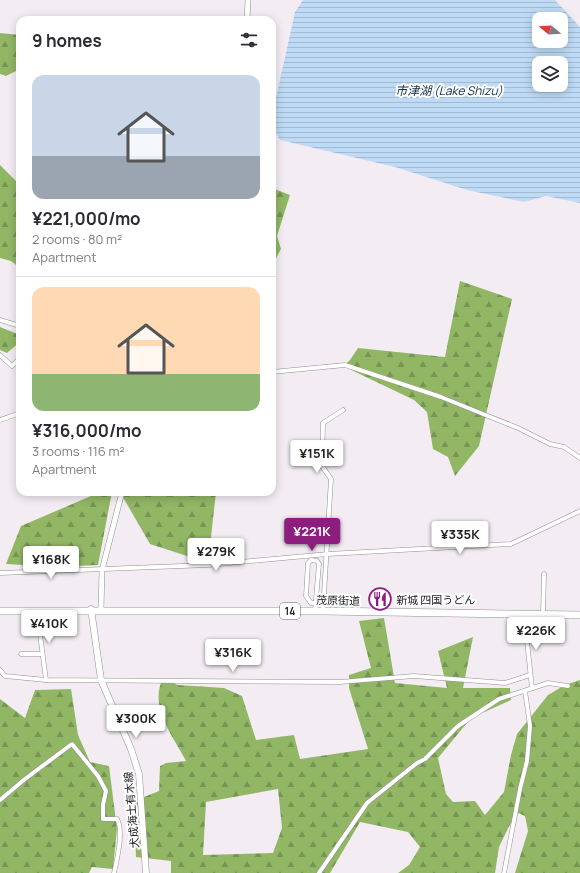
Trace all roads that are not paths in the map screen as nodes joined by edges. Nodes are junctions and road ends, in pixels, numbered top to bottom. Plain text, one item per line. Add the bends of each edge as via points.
1 (248, 0) edge
2 (247, 16) edge
3 (0, 320) edge
4 (16, 325) edge
5 (0, 355) edge
6 (16, 362) edge
7 (276, 372) edge
8 (343, 410) dead end
9 (16, 415) edge
10 (0, 420) edge
11 (580, 458) edge
12 (121, 496) edge
13 (580, 511) edge
14 (328, 554) junction
15 (102, 570) junction
16 (0, 573) edge
17 (544, 574) dead end
18 (316, 607) junction
19 (101, 609) junction
20 (0, 610) edge
21 (37, 610) junction
22 (91, 610) junction
23 (324, 611) junction
24 (543, 614) junction
25 (528, 615) junction
26 (580, 615) edge
27 (21, 654) dead end
28 (42, 654) junction
29 (0, 670) edge
30 (530, 675) junction
31 (46, 680) junction
32 (101, 680) junction
33 (568, 686) dead end
34 (532, 688) junction
35 (525, 691) junction
36 (0, 800) edge
37 (114, 873) edge
38 (146, 873) edge
39 (319, 873) edge
40 (504, 873) edge

1 - 2 street
3 - 4 street
5 - 6 street via 12,366
7 - 11 street via 345,365 441,397 518,428 550,444 564,447
8 - 14 street via 324,423 322,466 331,479
9 - 10 street
12 - 15 street
13 - 14 street via 511,544
14 - 15 street via 208,565
14 - 23 street
15 - 16 street
15 - 19 street
17 - 24 street
18 - 18 street via 319,564 311,560 308,563 306,596
18 - 19 main road, 茂原街道 / 14
18 - 23 main road, 茂原街道 / 14
19 - 22 main road, 茂原街道 / 14
20 - 21 main road, 茂原街道 / 14
21 - 22 main road, 茂原街道 / 14
21 - 28 street
22 - 32 main road, 犬成海士有木線
23 - 25 main road, 茂原街道 / 14
24 - 25 main road, 茂原街道 / 14
24 - 26 main road, 茂原街道 / 14
25 - 30 street via 526,641
27 - 28 street
28 - 31 street
29 - 31 street via 5,676
30 - 32 street via 505,684 406,676 340,682
30 - 34 street
31 - 32 street
32 - 38 main road, 犬成海士有木線 via 136,763 142,800
33 - 34 street via 548,683
34 - 35 street
35 - 39 street via 499,699 458,726 425,759 367,802
35 - 40 street via 530,726 527,761
36 - 37 street via 72,744 98,776 106,791 103,819 117,819 118,822 119,842

